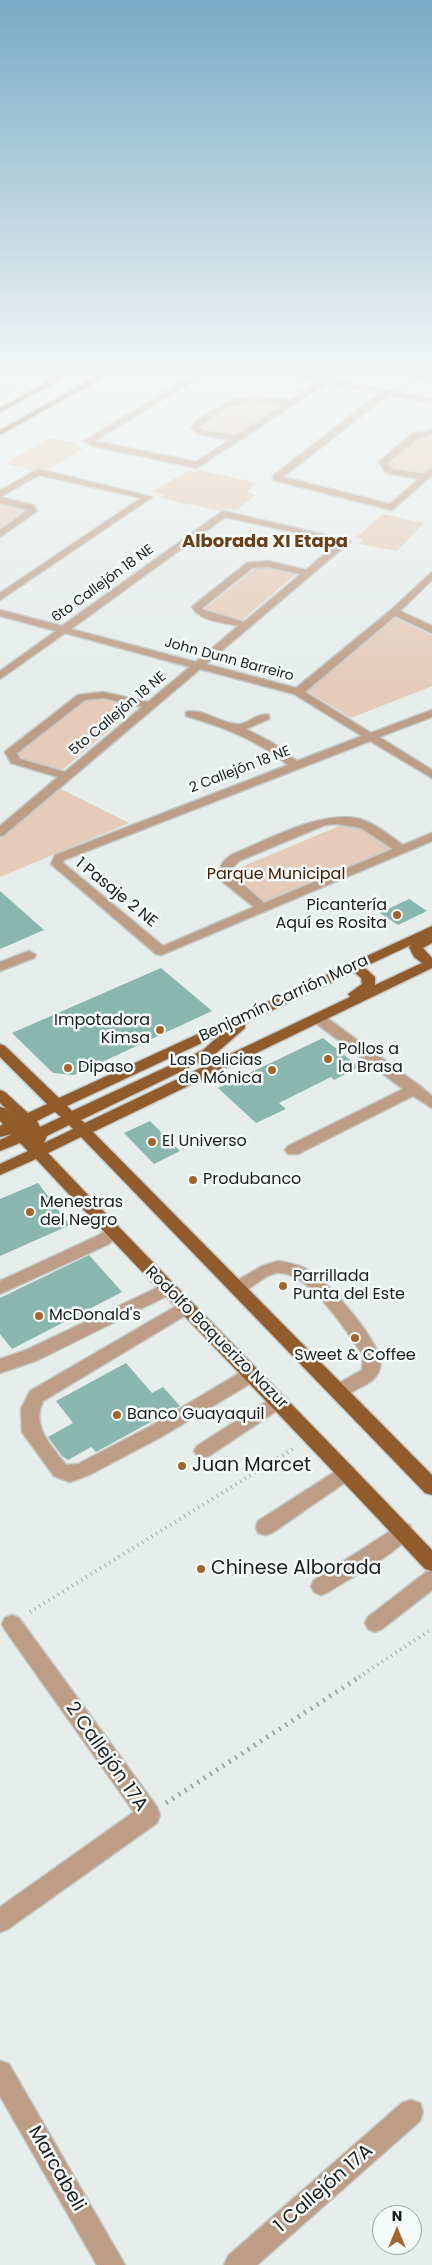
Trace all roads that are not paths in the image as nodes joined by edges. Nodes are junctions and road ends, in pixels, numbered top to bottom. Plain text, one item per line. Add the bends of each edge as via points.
1 (30, 477) edge
2 (59, 477) edge
3 (278, 477) edge
4 (418, 477) edge
5 (424, 478) joint
6 (0, 495) edge
7 (0, 500) edge
8 (222, 514) joint
9 (0, 534) edge
10 (309, 572) junction
11 (432, 576) edge
12 (0, 597) edge
13 (394, 612) junction
14 (0, 613) edge
15 (245, 625) junction
16 (432, 630) edge
17 (62, 631) junction
18 (199, 666) junction
19 (0, 676) edge
20 (298, 692) junction
21 (149, 706) junction
22 (432, 713) edge
23 (190, 714) dead end
24 (265, 717) dead end
25 (239, 728) junction
26 (369, 736) junction
27 (294, 765) junction
28 (432, 775) edge
29 (67, 776) junction
30 (1, 832) edge
31 (432, 837) edge
32 (402, 848) junction
33 (59, 858) joint
34 (262, 908) junction
35 (432, 930) edge
36 (432, 937) edge
37 (29, 955) dead end
38 (432, 964) edge
39 (355, 966) junction
40 (0, 967) edge
41 (252, 1014) junction
42 (318, 1018) junction
43 (0, 1049) edge
44 (415, 1089) junction
45 (0, 1095) edge
46 (432, 1103) edge
47 (58, 1104) junction
48 (0, 1112) edge
49 (71, 1118) junction
50 (23, 1129) edge
51 (78, 1132) junction
52 (0, 1146) edge
53 (293, 1150) dead end
54 (38, 1152) junction
55 (0, 1170) edge
56 (113, 1232) junction
57 (0, 1288) edge
58 (237, 1288) junction
59 (167, 1289) junction
60 (186, 1307) junction
61 (0, 1366) edge
62 (252, 1374) junction
63 (338, 1392) junction
64 (278, 1401) junction
65 (203, 1450) dead end
66 (347, 1472) junction
67 (432, 1487) edge
68 (265, 1527) dead end
69 (403, 1531) junction
70 (432, 1563) edge
71 (432, 1579) edge
72 (321, 1586) dead end
73 (375, 1623) dead end
74 (12, 1624) road end
75 (0, 1921) edge
76 (0, 2073) edge
77 (411, 2112) dead end
78 (112, 2265) edge
79 (237, 2265) edge

1 - 6 street
2 - 12 street via 148,497
3 - 5 street via 392,506
4 - 5 street
7 - 9 street via 30,507 33,511
8 - 10 street, 5to Callejón 18 NE via 346,541
8 - 17 street, 6to Callejón 18 NE
10 - 15 street, 5to Callejón 18 NE
10 - 15 street via 268,564 250,565 197,607 205,614
11 - 13 street
13 - 16 street
13 - 20 street
14 - 17 street, John Dunn Barreiro
15 - 18 street, 5to Callejón 18 NE
17 - 18 street, John Dunn Barreiro
17 - 19 street, 6to Callejón 18 NE
18 - 20 street, John Dunn Barreiro
18 - 21 street, 5to Callejón 18 NE
20 - 26 street, John Dunn Barreiro
21 - 29 street, 5to Callejón 18 NE
21 - 29 street via 103,695 82,697 11,752 15,761
22 - 26 street, 2 Callejón 18 NE
23 - 25 street
24 - 25 street
25 - 27 street via 259,738
26 - 27 street, 2 Callejón 18 NE
26 - 28 street, John Dunn Barreiro
27 - 33 street, 2 Callejón 18 NE
29 - 30 street, 5to Callejón 18 NE
31 - 32 street
32 - 34 street
32 - 34 street via 365,824 337,820 323,822 235,858 224,873
33 - 34 street, 1 Pasaje 2 NE via 58,867 162,951
35 - 39 main road, Benjamín Carrión Mora
36 - 38 main road via 416,947 419,954
37 - 40 street
38 - 42 main road, Benjamín Carrión Mora
39 - 41 main road, Benjamín Carrión Mora
39 - 42 main road via 368,977 368,987 324,1010
41 - 47 main road, Benjamín Carrión Mora
41 - 49 main road via 208,1053
42 - 44 street
42 - 51 main road, Benjamín Carrión Mora
43 - 47 main road
44 - 46 street
44 - 53 street
45 - 50 main road
47 - 49 main road
47 - 50 main road via 57,1117
48 - 50 main road, Rodolfo Baquerizo Nazur
49 - 50 main road
49 - 51 main road
50 - 51 main road via 50,1135
50 - 52 main road
50 - 54 main road, Rodolfo Baquerizo Nazur
51 - 54 main road, Benjamín Carrión Mora
51 - 58 main road
54 - 55 main road, Benjamín Carrión Mora
54 - 56 main road, Rodolfo Baquerizo Nazur
56 - 57 street via 103,1240
56 - 59 main road, Rodolfo Baquerizo Nazur
58 - 63 main road
58 - 63 street via 273,1268 286,1268 296,1270 328,1296 372,1354 373,1360 368,1375
59 - 60 main road, Rodolfo Baquerizo Nazur
59 - 61 street via 32,1355
60 - 62 main road, Rodolfo Baquerizo Nazur
60 - 62 street via 36,1396 30,1410 31,1432 60,1471 70,1474 83,1470 155,1432
62 - 64 main road, Rodolfo Baquerizo Nazur
63 - 67 main road
64 - 65 street
64 - 66 main road, Rodolfo Baquerizo Nazur
66 - 68 street
66 - 69 main road, Rodolfo Baquerizo Nazur
69 - 70 main road, Rodolfo Baquerizo Nazur
69 - 72 street via 375,1553
71 - 73 street
74 - 75 street, 2 Callejón 17A via 149,1815
76 - 78 street, Marcabeli
77 - 79 street, 1 Callejón 17A

